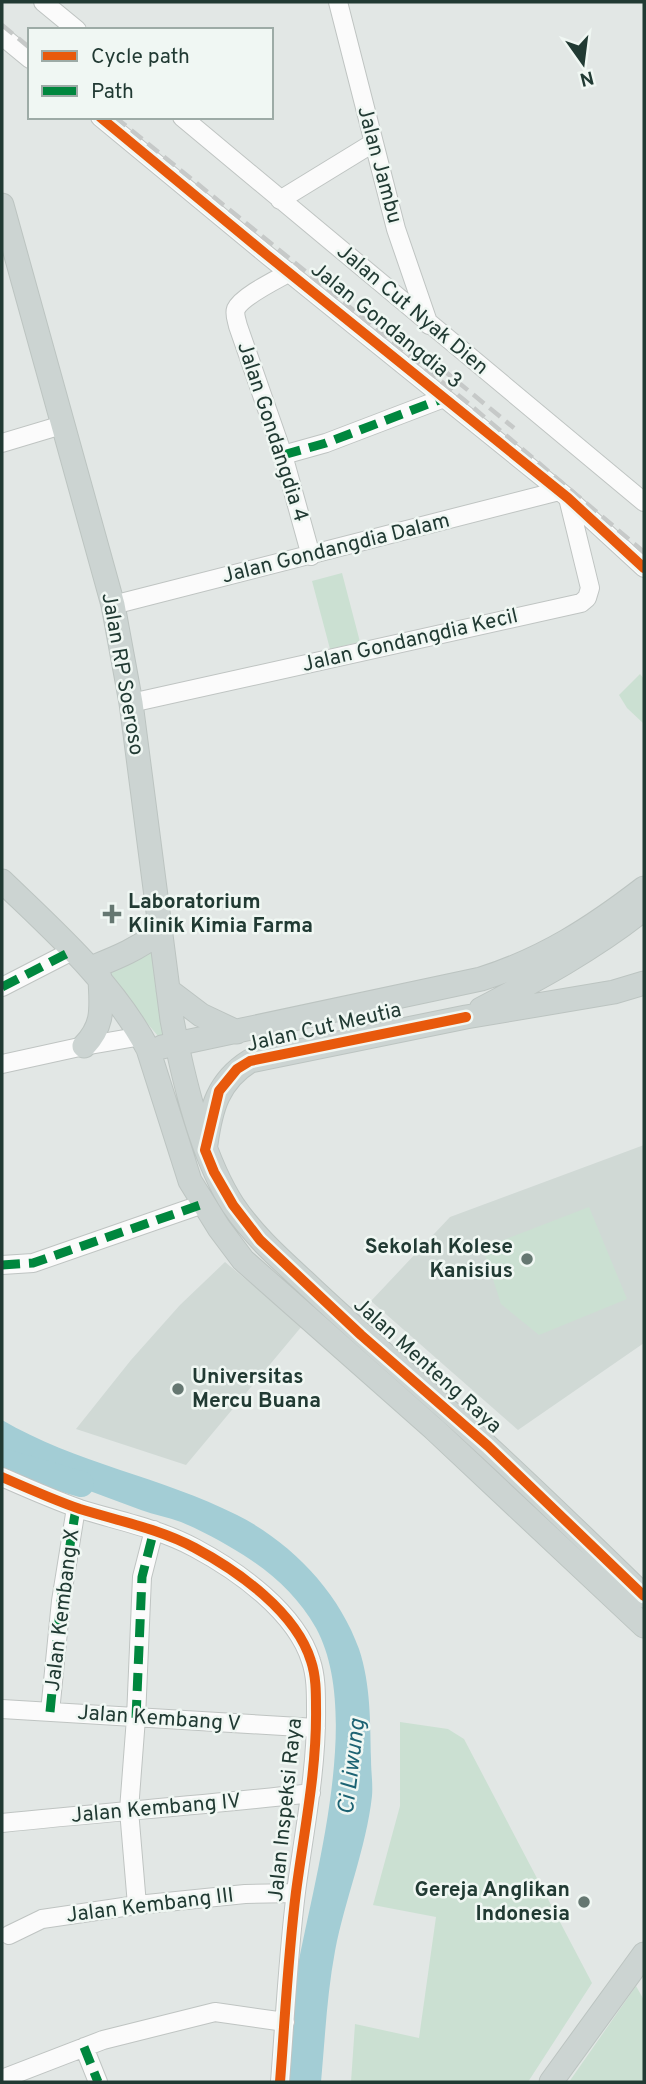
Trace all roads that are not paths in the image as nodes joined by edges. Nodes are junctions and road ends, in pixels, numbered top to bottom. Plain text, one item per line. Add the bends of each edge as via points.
1 (43, 2) edge
2 (338, 2) edge
3 (75, 28) edge
4 (2, 36) edge
5 (28, 57) edge
6 (102, 119) edge
7 (184, 119) edge
8 (373, 143) junction
9 (281, 200) junction
10 (2, 205) edge
11 (290, 272) junction
12 (430, 326) junction
13 (444, 398) junction
14 (62, 425) junction
15 (2, 443) edge
16 (283, 455) junction
17 (564, 494) junction
18 (644, 502) edge
19 (311, 556) junction
20 (644, 568) edge
21 (113, 605) junction
22 (131, 703) junction
23 (2, 881) edge
24 (644, 888) edge
25 (644, 909) edge
26 (160, 932) junction
27 (74, 950) junction
28 (95, 973) junction
29 (644, 984) edge
30 (2, 987) edge
31 (168, 990) junction
32 (466, 1017) junction
33 (240, 1031) junction
34 (145, 1043) junction
35 (177, 1044) junction
36 (83, 1046) junction
37 (250, 1060) junction
38 (2, 1065) edge
39 (205, 1150) junction
40 (204, 1204) junction
41 (2, 1266) edge
42 (2, 1477) edge
43 (76, 1507) junction
44 (154, 1530) junction
45 (644, 1595) edge
46 (644, 1626) edge
47 (2, 1709) edge
48 (50, 1712) junction
49 (136, 1718) junction
50 (316, 1728) junction
51 (310, 1793) junction
52 (129, 1810) junction
53 (2, 1823) edge
54 (296, 1893) junction
55 (137, 1905) junction
56 (9, 1935) dead end
57 (644, 1954) edge
58 (285, 2022) junction
59 (84, 2047) junction
60 (2, 2079) edge
61 (98, 2082) edge
62 (280, 2082) edge
63 (551, 2082) edge

1 - 3 street
2 - 8 street, Jalan Jambu
4 - 5 street
6 - 11 street, Jalan Gondangdia 3
7 - 9 street, Jalan Cut Nyak Dien
8 - 9 street
8 - 12 street, Jalan Jambu via 396,229
9 - 12 street, Jalan Cut Nyak Dien
10 - 14 main road, Jalan RP Soeroso
11 - 13 street, Jalan Gondangdia 3
11 - 16 street, Jalan Gondangdia 4 via 236,307 238,326
12 - 18 street, Jalan Cut Nyak Dien
13 - 16 street
13 - 17 street, Jalan Gondangdia 3
14 - 15 street
14 - 21 main road, Jalan RP Soeroso
16 - 19 street, Jalan Gondangdia 4
17 - 19 street, Jalan Gondangdia Dalam
17 - 20 street, Jalan Gondangdia 3
17 - 22 street, Jalan Gondangdia Kecil via 590,588 581,603
19 - 21 street, Jalan Gondangdia Dalam
21 - 22 main road, Jalan RP Soeroso
22 - 26 main road, Jalan RP Soeroso
23 - 27 main road, Jalan Menteng Raya
24 - 33 main road, Jalan Cut Meutia via 602,920 517,968
25 - 32 main road, Jalan Cut Meutia via 558,968
26 - 28 main road
26 - 31 main road, Jalan RP Soeroso
27 - 28 main road, Jalan Menteng Raya
27 - 30 street
28 - 34 main road, Jalan Menteng Raya
28 - 36 main road via 100,1022
29 - 32 main road, Jalan Cut Meutia
31 - 33 main road via 201,1015
31 - 35 main road, Jalan RP Soeroso
32 - 37 main road, Jalan Cut Meutia
33 - 35 main road, Jalan Cut Meutia
33 - 37 main road via 240,1045
34 - 35 main road, Jalan Cut Meutia
34 - 36 street
34 - 40 main road, Jalan Menteng Raya via 190,1181
35 - 39 main road, Jalan RP Soeroso
36 - 38 street
37 - 39 main road, Jalan Cut Meutia via 219,1091
39 - 45 main road, Jalan Menteng Raya via 233,1205 260,1240 488,1446
40 - 41 street via 33,1263
40 - 46 main road, Jalan Menteng Raya via 258,1275 434,1429
42 - 43 street, Jalan Inspeksi Raya
43 - 44 street, Jalan Inspeksi Raya
43 - 48 street, Jalan Kembang X
44 - 49 street via 142,1577
44 - 50 street, Jalan Inspeksi Raya via 231,1569 282,1614 311,1661
47 - 48 street, Jalan Kembang V
48 - 49 street, Jalan Kembang V
49 - 50 street, Jalan Kembang V
49 - 52 street
50 - 51 street, Jalan Inspeksi Raya
51 - 52 street, Jalan Kembang IV
51 - 54 street, Jalan Inspeksi Raya
52 - 53 street, Jalan Kembang IV
52 - 55 street
54 - 55 street, Jalan Kembang III
54 - 58 street, Jalan Inspeksi Raya
55 - 56 street, Jalan Kembang III via 42,1919
57 - 63 main road
58 - 59 street via 215,2012
58 - 62 street, Jalan Inspeksi Raya
59 - 60 street
59 - 61 street

